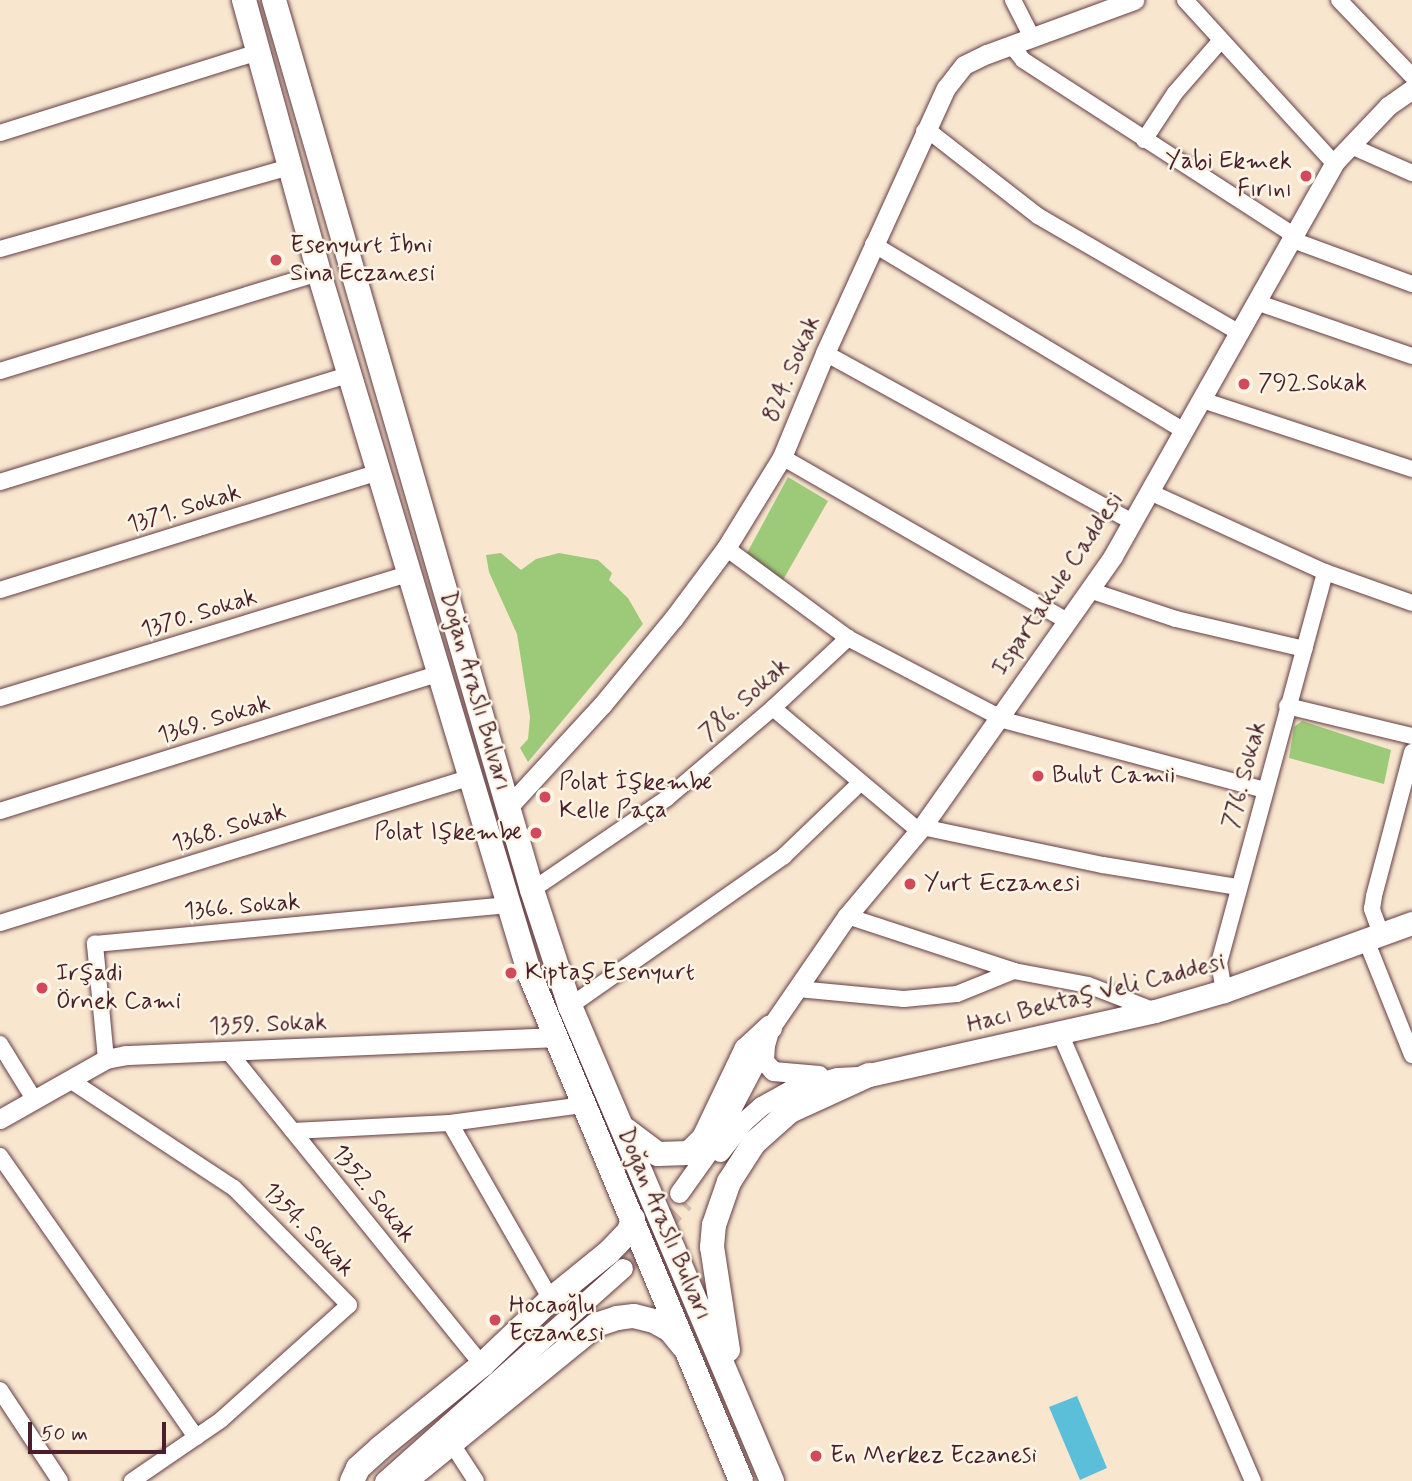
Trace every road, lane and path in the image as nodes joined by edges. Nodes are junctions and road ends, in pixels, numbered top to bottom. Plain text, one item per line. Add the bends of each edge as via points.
1 (244, 0) edge
2 (274, 0) edge
3 (1013, 0) edge
4 (1134, 0) edge
5 (1185, 0) edge
6 (1339, 0) edge
7 (1031, 35) junction
8 (1221, 40) junction
9 (1011, 45) junction
10 (256, 53) junction
11 (1412, 76) edge
12 (1412, 89) edge
13 (924, 131) junction
14 (0, 132) edge
15 (1144, 140) junction
16 (1351, 146) junction
17 (1334, 163) junction
18 (289, 167) junction
19 (1412, 173) edge
20 (1292, 237) junction
21 (873, 244) junction
22 (0, 249) edge
23 (319, 272) junction
24 (1412, 284) edge
25 (1256, 302) junction
26 (1240, 333) junction
27 (825, 353) junction
28 (1412, 356) edge
29 (0, 371) edge
30 (351, 374) junction
31 (1202, 400) junction
32 (1184, 431) junction
33 (782, 457) junction
34 (1412, 469) edge
35 (381, 471) junction
36 (0, 482) edge
37 (1150, 492) junction
38 (1133, 522) junction
39 (726, 548) junction
40 (1325, 572) junction
41 (412, 573) junction
42 (0, 590) edge
43 (1089, 590) junction
44 (1412, 603) edge
45 (1067, 621) junction
46 (848, 638) junction
47 (1304, 649) junction
48 (441, 673) junction
49 (0, 698) edge
50 (1287, 706) junction
51 (773, 708) junction
52 (996, 717) junction
53 (1412, 736) edge
54 (1412, 752) edge
55 (471, 777) junction
56 (860, 783) junction
57 (1264, 790) junction
58 (509, 806) junction
59 (0, 811) edge
60 (920, 829) junction
61 (1238, 887) junction
62 (532, 890) junction
63 (508, 905) junction
64 (847, 916) junction
65 (0, 923) edge
66 (1412, 923) edge
67 (1373, 937) junction
68 (1014, 971) junction
69 (798, 989) junction
70 (1224, 991) junction
71 (570, 1006) junction
72 (1155, 1011) junction
73 (1060, 1033) junction
74 (767, 1036) junction
75 (555, 1037) junction
76 (0, 1044) edge
77 (228, 1051) junction
78 (1412, 1055) edge
79 (106, 1059) junction
80 (869, 1075) junction
81 (837, 1077) junction
82 (70, 1080) junction
83 (34, 1098) junction
84 (584, 1105) junction
85 (0, 1119) edge
86 (450, 1123) junction
87 (623, 1128) junction
88 (293, 1131) junction
89 (0, 1156) edge
90 (633, 1219) junction
91 (551, 1299) junction
92 (690, 1354) junction
93 (482, 1365) junction
94 (733, 1386) junction
95 (0, 1390) edge
96 (196, 1437) junction
97 (452, 1444) junction
98 (60, 1481) edge
99 (132, 1481) edge
100 (354, 1481) edge
101 (384, 1481) edge
102 (405, 1481) edge
103 (476, 1481) edge
104 (741, 1481) edge
105 (772, 1481) edge
106 (1253, 1481) edge

1 - 10 main road, Doğan Araslı Bulvarı
2 - 58 main road, Doğan Araslı Bulvarı
3 - 7 street
4 - 7 street, 824. Sokak
5 - 8 street
6 - 11 street
7 - 9 street, 824. Sokak
8 - 15 street via 1175,93
8 - 17 street
9 - 13 street, 824. Sokak via 964,65
9 - 15 street via 1023,60
10 - 14 street
10 - 18 main road, Doğan Araslı Bulvarı
12 - 16 street, Ispartakule Caddesi via 1388,106
13 - 21 street, 824. Sokak
13 - 26 street via 1038,216
15 - 20 street
16 - 17 street, Ispartakule Caddesi
16 - 19 street
17 - 20 street, Ispartakule Caddesi
18 - 22 street
18 - 23 main road, Doğan Araslı Bulvarı
20 - 24 street
20 - 25 street, Ispartakule Caddesi
21 - 27 street, 824. Sokak
21 - 32 street
23 - 29 street
23 - 30 main road, Doğan Araslı Bulvarı
25 - 26 street, Ispartakule Caddesi
25 - 28 street
26 - 31 street, Ispartakule Caddesi
27 - 33 street, 824. Sokak
27 - 38 street
30 - 35 main road, Doğan Araslı Bulvarı
30 - 36 street
31 - 32 street, Ispartakule Caddesi
31 - 34 street
32 - 37 street, Ispartakule Caddesi
33 - 39 street, 824. Sokak
33 - 45 street
35 - 41 main road, Doğan Araslı Bulvarı
35 - 42 street, 1371. Sokak
37 - 38 street, Ispartakule Caddesi
37 - 40 street
38 - 43 street, Ispartakule Caddesi
39 - 46 street
39 - 58 street, 824. Sokak via 611,694
40 - 44 street
40 - 47 street, 776. Sokak
41 - 48 main road, Doğan Araslı Bulvarı
41 - 49 street, 1370. Sokak
43 - 45 street, Ispartakule Caddesi
43 - 47 street via 1176,619
45 - 52 street, Ispartakule Caddesi
46 - 51 street, 786. Sokak
46 - 52 street
47 - 50 street, 776. Sokak
48 - 55 main road, Doğan Araslı Bulvarı
48 - 59 street, 1369. Sokak
50 - 53 street
50 - 57 street, 776. Sokak
51 - 56 street
51 - 62 street, 786. Sokak via 666,799
52 - 57 street
52 - 60 street, Ispartakule Caddesi
54 - 67 street via 1374,896
55 - 63 main road, Doğan Araslı Bulvarı
55 - 65 street, 1368. Sokak
56 - 60 street
56 - 71 street via 784,856
57 - 61 street, 776. Sokak
58 - 62 main road, Doğan Araslı Bulvarı
60 - 61 street
60 - 64 street, Ispartakule Caddesi
61 - 70 street, 776. Sokak via 1219,963
62 - 71 main road, Doğan Araslı Bulvarı
63 - 75 main road, Doğan Araslı Bulvarı
63 - 79 street, 1366. Sokak via 95,944
64 - 68 street
64 - 69 street, Ispartakule Caddesi
66 - 67 main road, Hacı Bektaş Veli Caddesi
67 - 70 main road, Hacı Bektaş Veli Caddesi
67 - 78 street
68 - 69 street via 957,994 904,999
68 - 72 street via 1088,985
69 - 74 street, Ispartakule Caddesi
70 - 72 main road, Hacı Bektaş Veli Caddesi
71 - 87 main road, Doğan Araslı Bulvarı
72 - 73 main road, Hacı Bektaş Veli Caddesi
73 - 80 main road, Hacı Bektaş Veli Caddesi
73 - 106 street
74 - 81 street via 764,1061 773,1071
74 - 81 street, Ispartakule Caddesi via 682,1197 730,1136 761,1106 790,1090
74 - 87 main road via 746,1050 704,1138 689,1153 658,1154
75 - 77 street, 1359. Sokak
75 - 84 main road, Doğan Araslı Bulvarı
76 - 83 street
77 - 79 street, 1359. Sokak
77 - 88 street, 1352. Sokak
79 - 82 street, 1359. Sokak
80 - 81 street
80 - 94 main road via 790,1111 754,1143 729,1182 714,1225 712,1247
82 - 83 street, 1359. Sokak
82 - 96 street, 1354. Sokak via 234,1188 349,1305
83 - 85 street, 1359. Sokak
84 - 86 street
84 - 90 main road, Doğan Araslı Bulvarı
86 - 88 street
86 - 91 street
87 - 94 main road, Doğan Araslı Bulvarı
88 - 93 street, 1352. Sokak
89 - 96 street
90 - 91 main road via 629,1231 609,1252
90 - 92 main road, Doğan Araslı Bulvarı
91 - 93 main road
92 - 97 main road via 670,1330 654,1321 626,1317 596,1325
92 - 104 main road, Doğan Araslı Bulvarı
93 - 100 main road via 380,1448 358,1468
94 - 105 main road, Doğan Araslı Bulvarı
95 - 98 street
96 - 99 street, 1354. Sokak
97 - 102 main road
97 - 103 street
100 - 101 street via 620,1263

